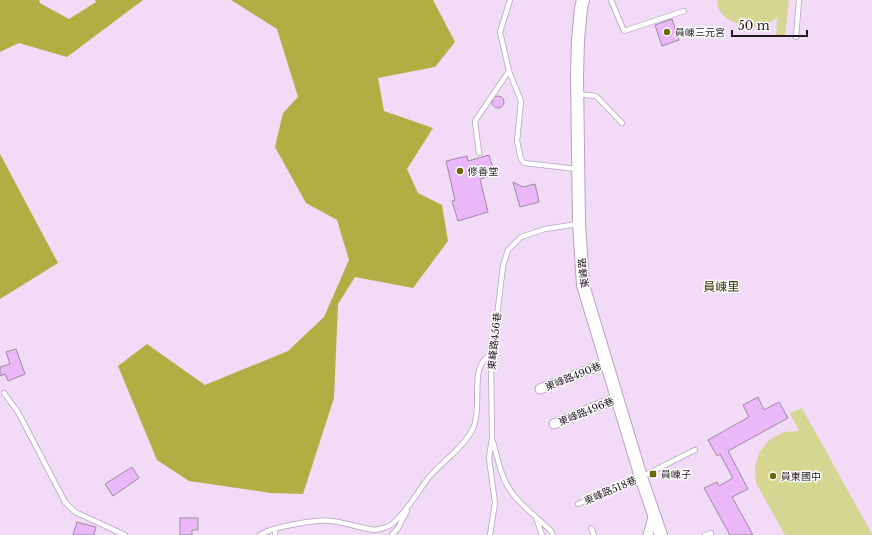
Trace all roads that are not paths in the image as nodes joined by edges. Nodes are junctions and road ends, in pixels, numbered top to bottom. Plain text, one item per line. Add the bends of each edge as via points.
1 (510, 0) edge
2 (583, 0) edge
3 (611, 0) edge
4 (799, 0) edge
5 (684, 11) dead end
6 (796, 37) dead end
7 (509, 70) junction
8 (577, 94) junction
9 (622, 123) dead end
10 (479, 153) dead end
11 (578, 169) junction
12 (579, 224) junction
13 (491, 354) junction
14 (606, 363) junction
15 (540, 389) dead end
16 (4, 393) dead end
17 (618, 398) junction
18 (554, 424) dead end
19 (492, 438) junction
20 (695, 450) dead end
21 (641, 477) junction
22 (412, 501) junction
23 (578, 504) dead end
24 (654, 513) junction
25 (536, 515) junction
26 (591, 528) dead end
27 (275, 529) junction
28 (711, 533) dead end
29 (125, 535) edge
30 (260, 535) edge
31 (275, 535) edge
32 (392, 535) edge
33 (490, 535) edge
34 (542, 535) edge
35 (553, 535) edge
36 (594, 535) edge
37 (648, 535) edge
38 (661, 535) edge
39 (705, 535) edge

1 - 7 lane via 500,32
2 - 8 main road, 東峰路 via 578,40
3 - 5 lane via 624,31
4 - 6 lane
7 - 10 lane via 475,121
7 - 11 lane via 521,101 517,141 521,159 524,163
8 - 9 lane via 596,96
8 - 11 main road, 東峰路
11 - 12 main road, 東峰路
12 - 13 lane, 東峰路456巷 via 545,229 521,237 508,250 503,266
12 - 14 main road, 東峰路 via 583,285
13 - 19 lane, 東峰路456巷
13 - 22 lane via 482,362 479,370 474,426 463,443 430,476
14 - 15 street, 東峰路490巷
14 - 17 main road, 東峰路
16 - 29 lane via 18,412 65,502 75,512
17 - 18 street, 東峰路496巷
17 - 21 main road, 東峰路
19 - 25 lane via 505,482 521,503
19 - 33 lane, 東峰路456巷 via 489,458 495,503
20 - 21 lane, 東峰路518巷
21 - 23 lane, 東峰路518巷
21 - 24 main road, 東峰路
22 - 27 lane via 391,525 383,529 365,529 322,520
22 - 32 lane
24 - 37 street
24 - 38 main road, 東峰路
25 - 34 lane
25 - 35 lane
26 - 36 lane
27 - 30 lane
27 - 31 lane
28 - 39 lane

